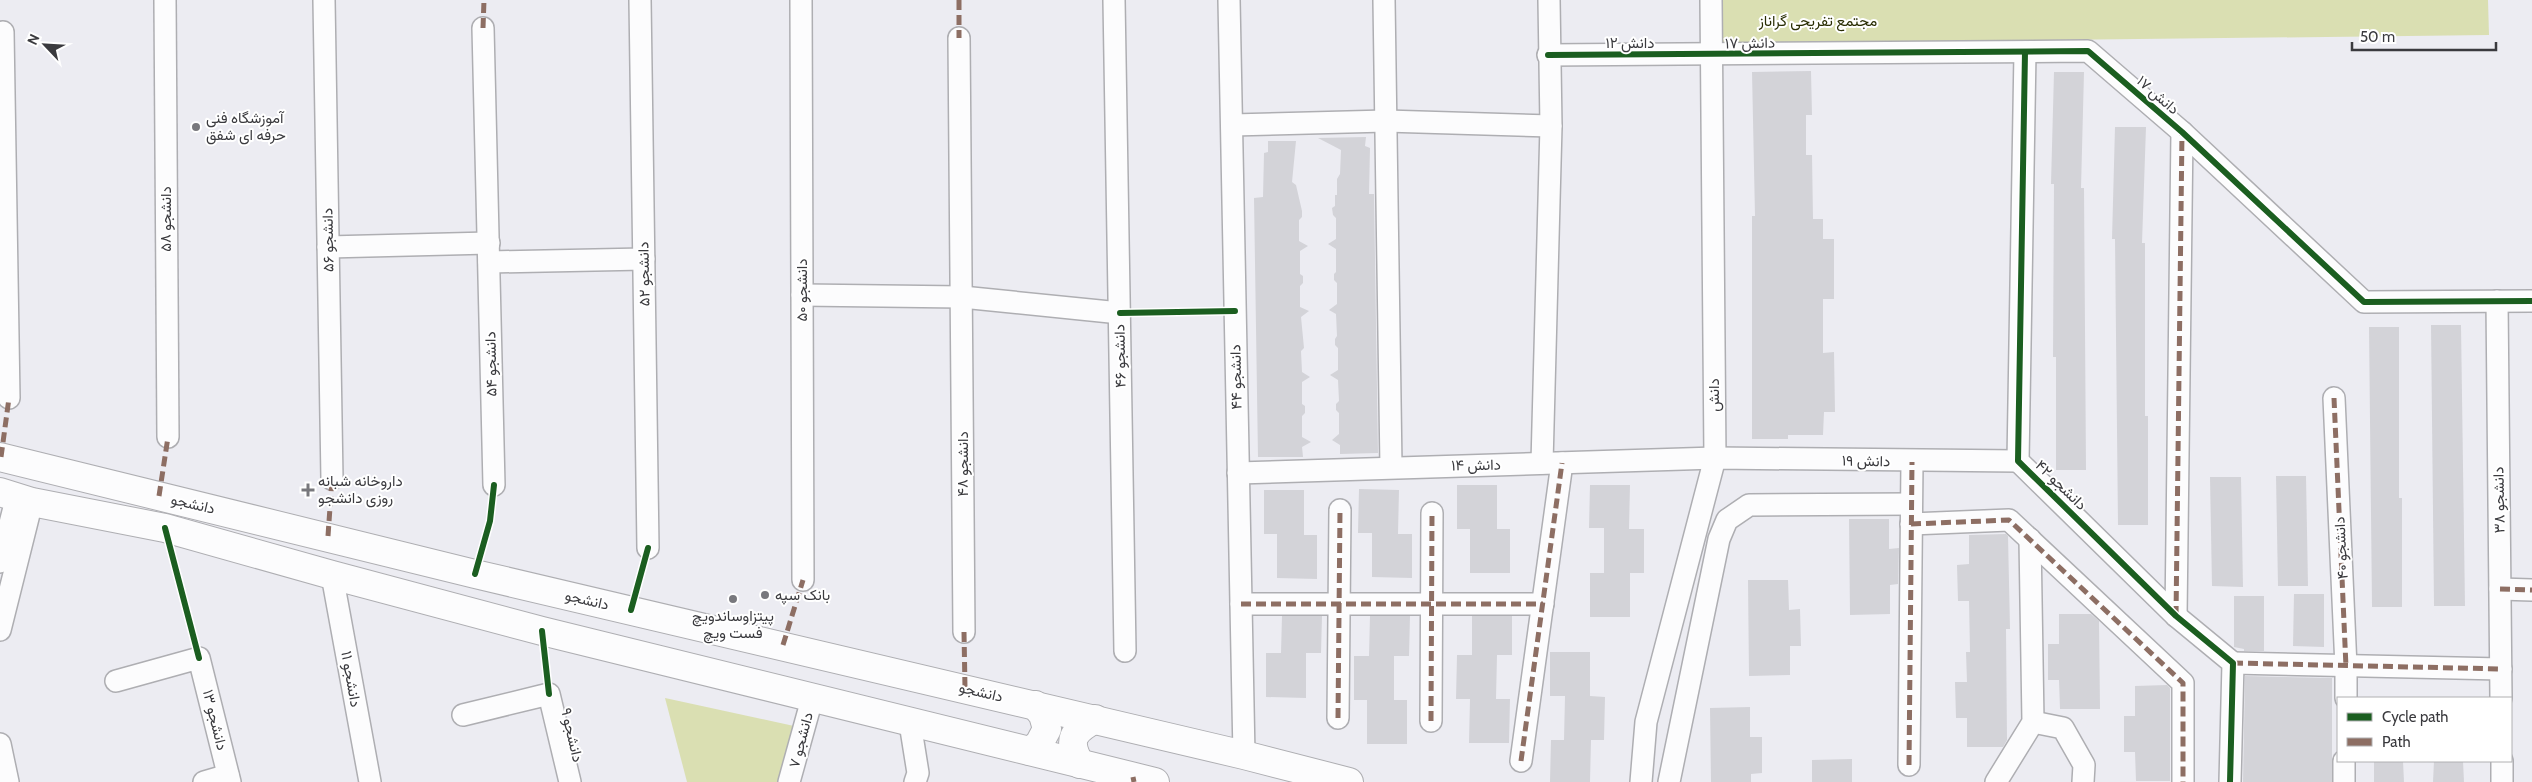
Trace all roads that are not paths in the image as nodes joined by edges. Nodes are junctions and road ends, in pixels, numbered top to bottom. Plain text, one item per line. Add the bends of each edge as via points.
1 (165, 0) edge
2 (324, 0) edge
3 (640, 0) edge
4 (801, 0) edge
5 (1114, 0) edge
6 (1229, 0) edge
7 (1384, 0) edge
8 (1549, 0) edge
9 (1711, 0) edge
10 (484, 28) dead end
11 (3, 32) dead end
12 (960, 38) dead end
13 (2025, 52) junction
14 (1548, 55) junction
15 (1712, 56) junction
16 (1386, 121) junction
17 (1232, 125) junction
18 (1551, 126) junction
19 (2182, 132) junction
20 (3, 222) edge
21 (328, 247) junction
22 (489, 252) junction
23 (644, 258) junction
24 (802, 295) junction
25 (962, 297) junction
26 (2497, 301) junction
27 (2532, 301) edge
28 (1120, 313) junction
29 (9, 398) dead end
30 (2334, 398) dead end
31 (168, 437) dead end
32 (0, 457) edge
33 (1714, 458) junction
34 (2018, 461) junction
35 (1912, 462) junction
36 (1552, 463) junction
37 (1391, 467) junction
38 (1238, 473) junction
39 (332, 479) dead end
40 (494, 485) dead end
41 (16, 497) edge
42 (1340, 510) dead end
43 (1432, 513) dead end
44 (1911, 514) junction
45 (17, 530) junction
46 (2030, 540) junction
47 (648, 548) dead end
48 (0, 562) edge
49 (332, 576) junction
50 (804, 580) dead end
51 (2500, 589) junction
52 (2532, 590) edge
53 (1339, 603) junction
54 (1432, 603) junction
55 (1241, 604) junction
56 (1543, 604) junction
57 (2176, 616) junction
58 (0, 630) edge
59 (964, 632) dead end
60 (1125, 651) dead end
61 (2233, 663) junction
62 (2346, 667) junction
63 (2501, 669) junction
64 (116, 681) dead end
65 (2346, 697) edge
66 (2501, 697) edge
67 (812, 698) junction
68 (1035, 705) junction
69 (463, 715) dead end
70 (1338, 718) dead end
71 (1095, 719) junction
72 (1431, 721) dead end
73 (910, 722) junction
74 (2033, 722) junction
75 (0, 744) edge
76 (1030, 751) junction
77 (1244, 755) junction
78 (1521, 761) dead end
79 (2344, 762) edge
80 (2502, 762) edge
81 (1080, 764) junction
82 (1909, 765) dead end
83 (4, 772) edge
84 (229, 778) edge
85 (204, 782) edge
86 (370, 782) edge
87 (570, 782) edge
88 (789, 782) edge
89 (915, 782) edge
90 (1155, 782) edge
91 (1349, 782) edge
92 (1640, 782) edge
93 (1669, 782) edge
94 (1996, 782) edge
95 (2084, 782) edge
96 (2183, 782) edge
97 (2230, 782) edge
98 (2344, 782) edge
99 (2502, 782) edge

1 - 31 street, دانشجو ۵۸
2 - 21 street, دانشجو ۵۶
3 - 23 street, دانشجو ۵۲
4 - 24 street, دانشجو ۵۰
5 - 28 street, دانشجو ۴۶
6 - 17 street, دانشجو ۴۴
7 - 16 street
8 - 14 street
9 - 15 street, دانش
10 - 22 street, دانشجو ۵۴
11 - 20 street
12 - 25 street, دانشجو ۴۸
13 - 15 street, دانش ۱۷
13 - 19 street, دانش ۱۷ via 2088,51
13 - 34 street, دانشجو ۴۲
14 - 15 street, دانش ۱۲
14 - 18 street
15 - 33 street, دانش
16 - 17 street
16 - 18 street
16 - 37 street
17 - 38 street, دانشجو ۴۴
18 - 36 street
19 - 26 street, دانش ۱۷ via 2364,302
19 - 57 street
20 - 29 street
21 - 22 street
21 - 39 street, دانشجو ۵۶
22 - 23 street
22 - 40 street, دانشجو ۵۴
23 - 47 street, دانشجو ۵۲
24 - 25 street
24 - 50 street, دانشجو ۵۰
25 - 28 street
25 - 59 street, دانشجو ۴۸
26 - 27 street, دانش ۱۷
26 - 51 street, دانشجو ۳۸
28 - 60 street, دانشجو ۴۶
30 - 62 street, دانشجو ۴۰
32 - 68 main road, دانشجو via 475,574
33 - 35 street, دانش ۱۹
33 - 36 street, دانش ۱۴
33 - 92 street, دانش via 1646,722
34 - 35 street, دانش ۱۹
34 - 57 street, دانشجو ۴۲
35 - 44 street
36 - 37 street, دانش ۱۴
36 - 56 street
37 - 38 street, دانش ۱۴
38 - 55 street, دانشجو ۴۴
41 - 45 street
41 - 49 main road, دانشجو via 165,528
42 - 53 street
43 - 54 street
44 - 46 street via 2009,520
44 - 82 street
44 - 93 street via 1749,505 1727,520 1719,539
45 - 48 street
45 - 58 street
46 - 74 street
46 - 96 street via 2182,683
49 - 67 main road, دانشجو
49 - 86 street, دانشجو ۱۱
51 - 52 street
51 - 63 street, دانشجو ۳۸
53 - 54 street
53 - 55 street
53 - 70 street
54 - 56 street
54 - 72 street
55 - 77 street, دانشجو ۴۴
56 - 78 street
57 - 61 street, دانشجو ۴۲
61 - 62 street
61 - 97 street
62 - 63 street
62 - 65 street, دانشجو ۴۰
63 - 66 street, دانشجو ۳۸
64 - 84 street, دانشجو ۱۳ via 199,658
67 - 73 main road, دانشجو
67 - 88 street, دانشجو ۷
68 - 71 main road, دانشجو
68 - 76 main road via 1043,714 1047,729 1039,744
69 - 87 street, دانشجو ۹ via 549,694
71 - 77 main road, دانشجو
71 - 81 main road via 1077,729 1073,739 1073,750
73 - 76 main road, دانشجو
73 - 89 street via 918,773
74 - 94 street
74 - 95 street via 2063,728 2084,765
75 - 83 street
76 - 81 main road, دانشجو
77 - 91 main road, دانشجو
79 - 98 street
80 - 99 street
81 - 90 main road, دانشجو
84 - 85 street

